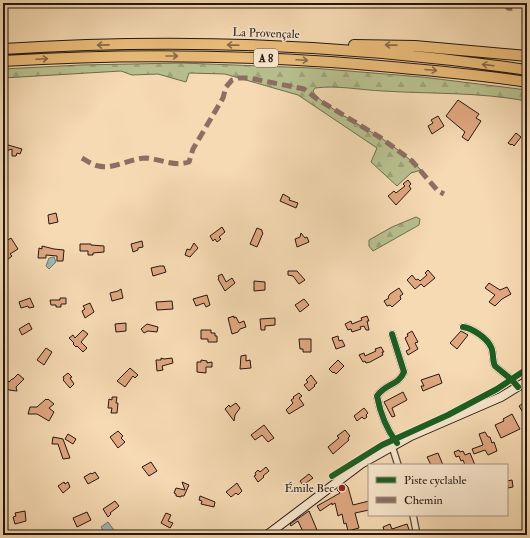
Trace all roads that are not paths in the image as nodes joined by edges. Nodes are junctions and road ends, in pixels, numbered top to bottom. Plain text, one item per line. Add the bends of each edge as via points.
1 (272, 46) junction
2 (3, 49) edge
3 (527, 56) edge
4 (3, 61) edge
5 (527, 70) edge
6 (527, 82) edge
7 (463, 327) dead end
8 (392, 334) dead end
9 (527, 381) edge
10 (518, 387) junction
11 (394, 445) junction
12 (398, 464) edge
13 (412, 516) edge
14 (267, 535) edge
15 (418, 535) edge

1 -> 2 highway, La Provençale / A 8 via 147,44
3 -> 1 highway via 415,46
5 -> 1 highway, La Provençale / A 8 via 403,56
4 -> 6 highway, La Provençale / A 8 via 150,56 263,58 357,63
7 - 10 street via 471,329 488,342 492,348 495,366
8 - 11 street via 404,372 401,379 382,389 377,396
9 - 10 main road
10 - 11 main road
11 - 12 street
11 - 14 main road via 361,464
13 - 15 street

